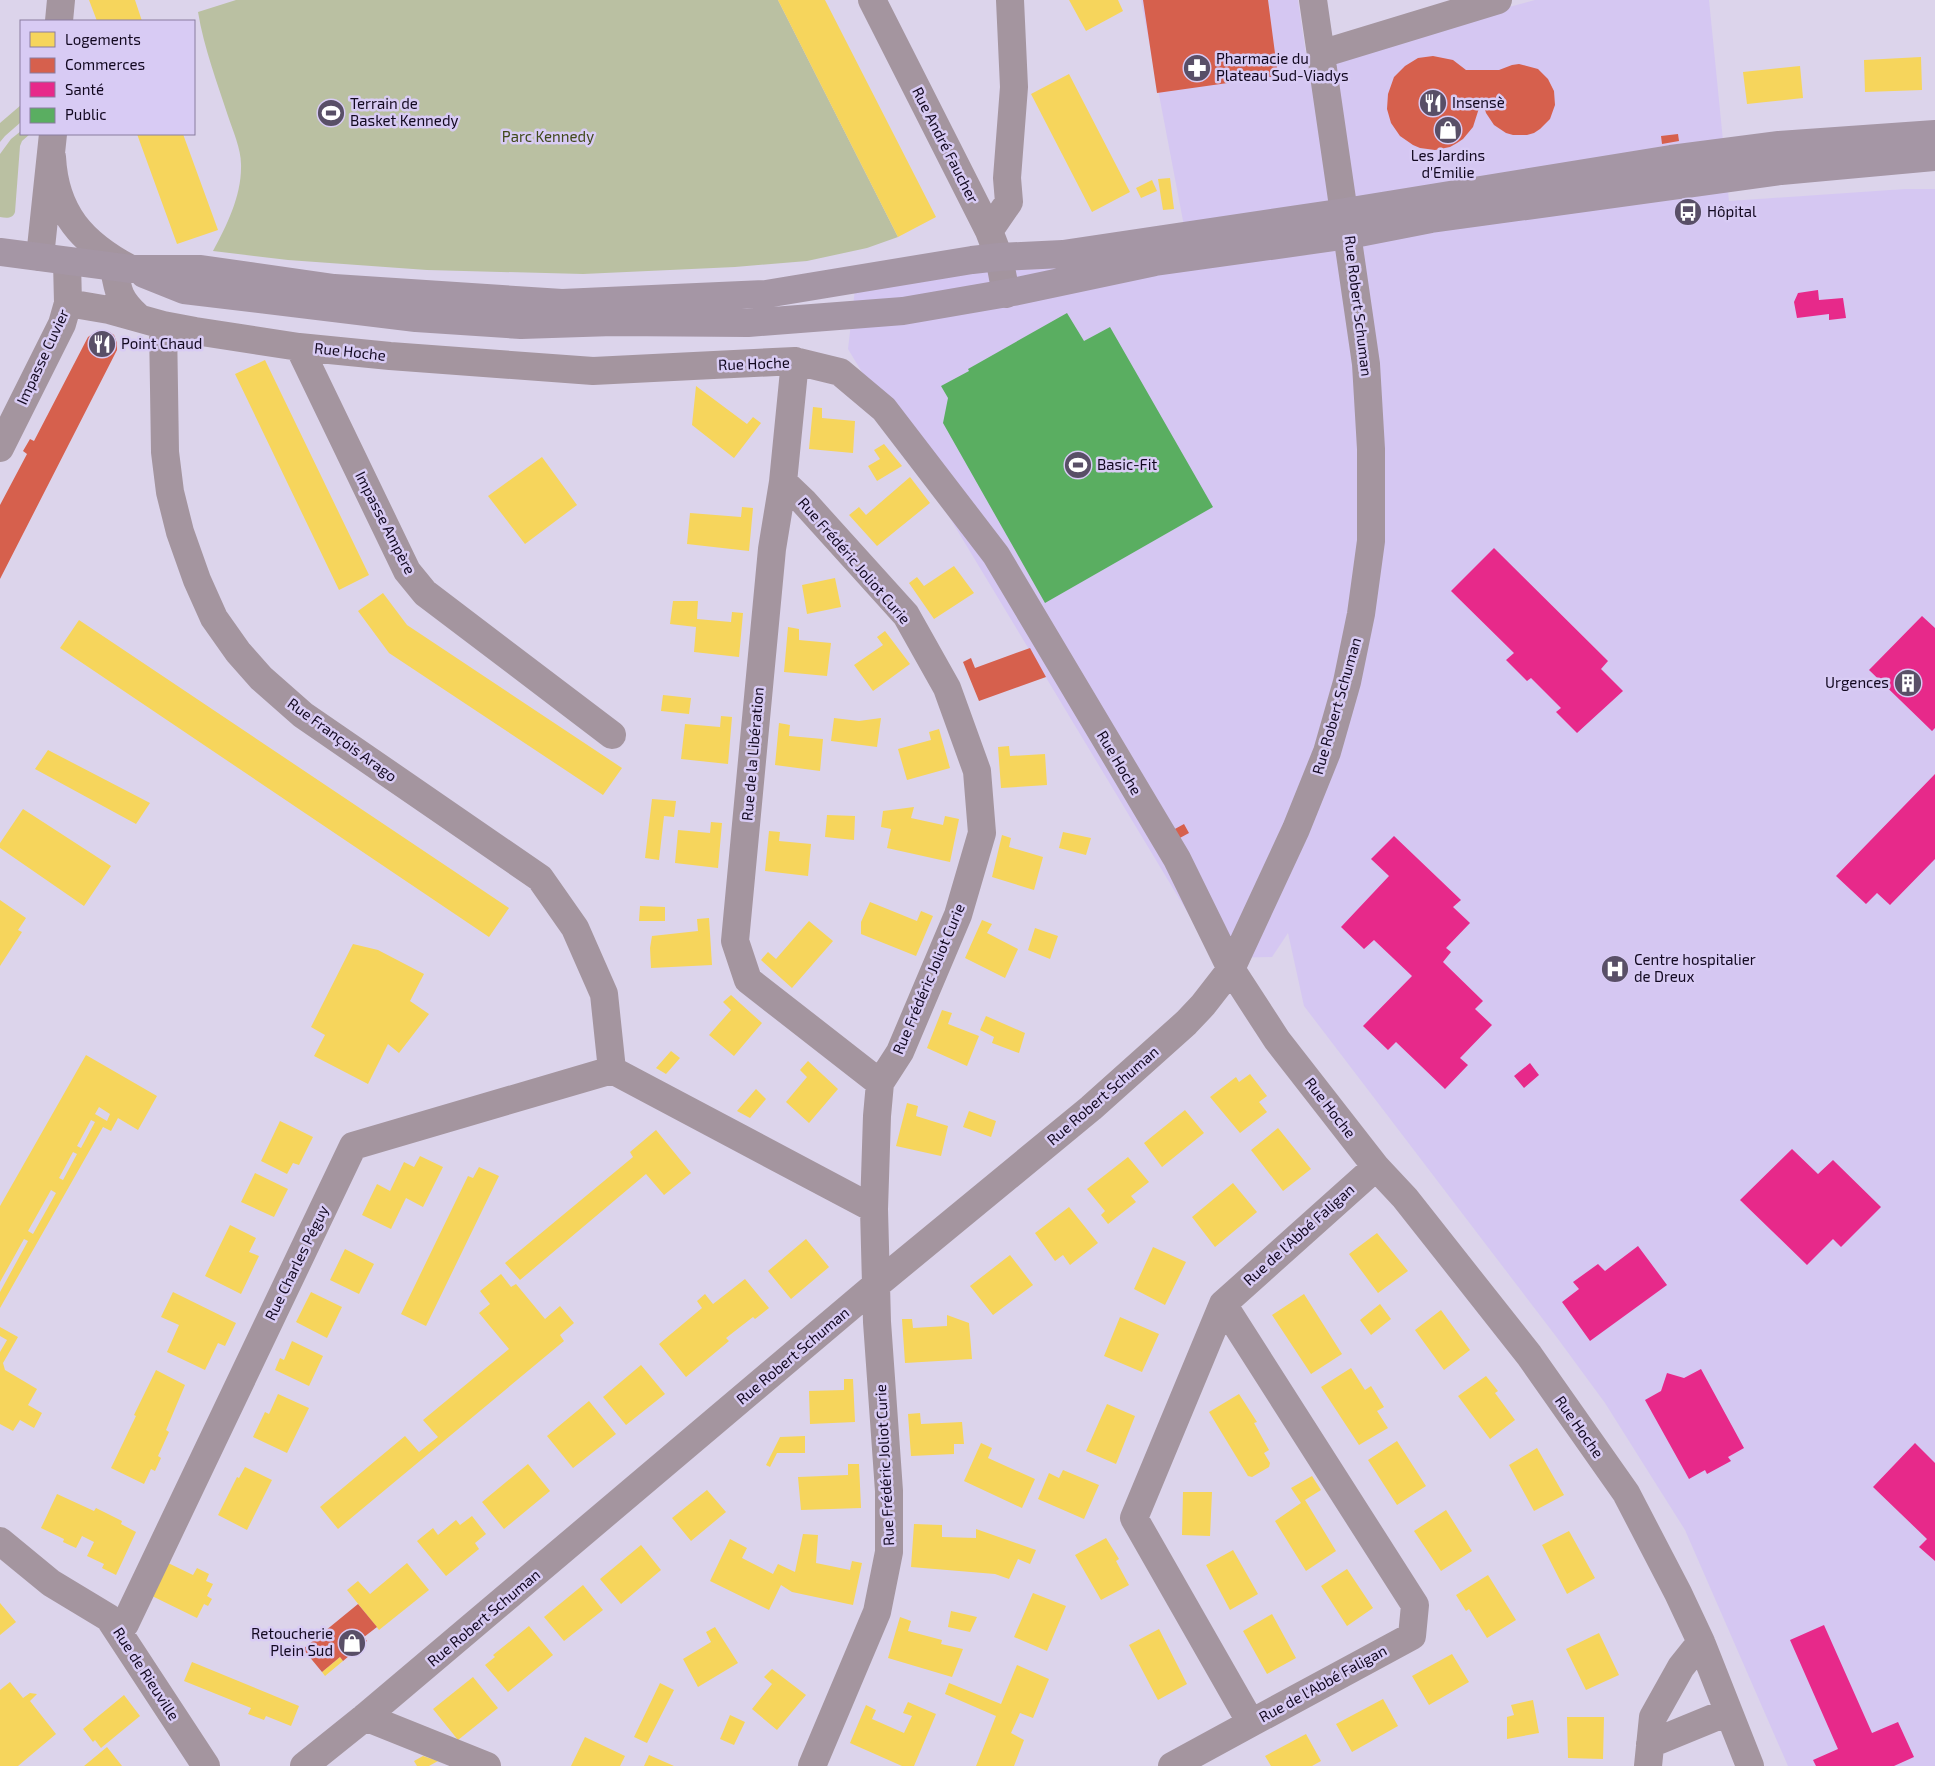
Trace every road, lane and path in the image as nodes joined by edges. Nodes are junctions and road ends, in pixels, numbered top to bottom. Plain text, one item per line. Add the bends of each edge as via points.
1 (61, 0) edge
2 (872, 0) edge
3 (1010, 0) edge
4 (1313, 0) edge
5 (1498, 0) edge
6 (59, 20) edge
7 (1321, 54) junction
8 (1935, 134) edge
9 (52, 145) edge
10 (1935, 157) edge
11 (1347, 224) junction
12 (989, 231) junction
13 (0, 252) edge
14 (999, 257) junction
15 (40, 258) junction
16 (67, 262) junction
17 (122, 268) junction
18 (1006, 294) junction
19 (68, 303) junction
20 (137, 316) junction
21 (163, 324) junction
22 (299, 347) junction
23 (795, 361) junction
24 (0, 448) edge
25 (783, 482) junction
26 (612, 735) dead end
27 (1231, 969) junction
28 (612, 1070) junction
29 (880, 1083) junction
30 (1376, 1167) junction
31 (874, 1209) junction
32 (876, 1285) junction
33 (1223, 1304) junction
34 (0, 1541) edge
35 (124, 1624) dead end
36 (1700, 1642) junction
37 (1728, 1712) junction
38 (366, 1717) junction
39 (1251, 1723) junction
40 (1649, 1755) edge
41 (206, 1766) edge
42 (304, 1766) edge
43 (486, 1766) edge
44 (812, 1766) edge
45 (1172, 1766) edge
46 (1750, 1766) edge

1 - 6 street
2 - 12 street, Rue André Faucher
3 - 12 street via 1014,87 1007,178 1009,202
4 - 7 street, Rue Robert Schuman
5 - 7 street
7 - 11 street, Rue Robert Schuman
8 - 11 main road via 1779,145 1671,159
9 - 15 street
9 - 17 street via 53,175 67,216
10 - 11 main road via 1685,183 1431,219
11 - 14 main road via 1150,240 1063,254
11 - 18 main road
11 - 27 street, Rue Robert Schuman via 1366,364 1371,449 1371,541 1367,583 1347,682 1327,752 1296,829
12 - 14 street, Rue André Faucher
13 - 15 main road
14 - 17 main road via 766,294 562,303 334,288 201,269
14 - 18 street, Rue André Faucher
15 - 16 main road
16 - 17 main road
16 - 19 street, Impasse Cuvier
17 - 18 main road via 184,290 416,318 521,325 748,323 876,314
17 - 20 street via 119,296
19 - 20 street, Rue Hoche
19 - 24 street, Impasse Cuvier via 62,324
20 - 21 street, Rue Hoche
21 - 22 street, Rue Hoche
21 - 28 street, Rue François Arago via 165,452 170,492 180,532 214,618 261,678 303,715 540,878 575,928 604,994
22 - 23 street, Rue Hoche via 593,370
22 - 26 street, Impasse Ampère via 407,571 425,593
23 - 25 street, Rue de la Libération
23 - 27 street, Rue Hoche via 840,372 884,409 996,555 1177,859
25 - 29 street, Rue de la Libération via 772,549 735,941 748,980
25 - 29 street, Rue Frédéric Joliot Curie via 906,615 947,688 977,771 982,833 958,915 900,1052
27 - 30 street, Rue Hoche via 1278,1040
27 - 32 street, Rue Robert Schuman via 1203,1005 1151,1055
28 - 31 street
28 - 35 street, Rue Charles Péguy via 353,1146
29 - 31 street, Rue Frédéric Joliot Curie
30 - 33 street, Rue de l'Abbé Faligan
30 - 36 street, Rue Hoche via 1405,1198 1529,1355 1626,1493
31 - 32 street, Rue Frédéric Joliot Curie
32 - 38 street, Rue Robert Schuman
32 - 44 street, Rue Frédéric Joliot Curie via 889,1491 889,1552 877,1612
33 - 39 street, Rue de l'Abbé Faligan via 1134,1518
33 - 39 street, Rue de l'Abbé Faligan via 1415,1605 1412,1636
34 - 41 street, Rue de Rieuville via 51,1584 109,1618
36 - 37 street, Rue Hoche
36 - 40 street via 1681,1667 1653,1717
37 - 40 street
37 - 46 street, Rue Hoche
38 - 42 street, Rue Robert Schuman
38 - 43 street
39 - 45 street

